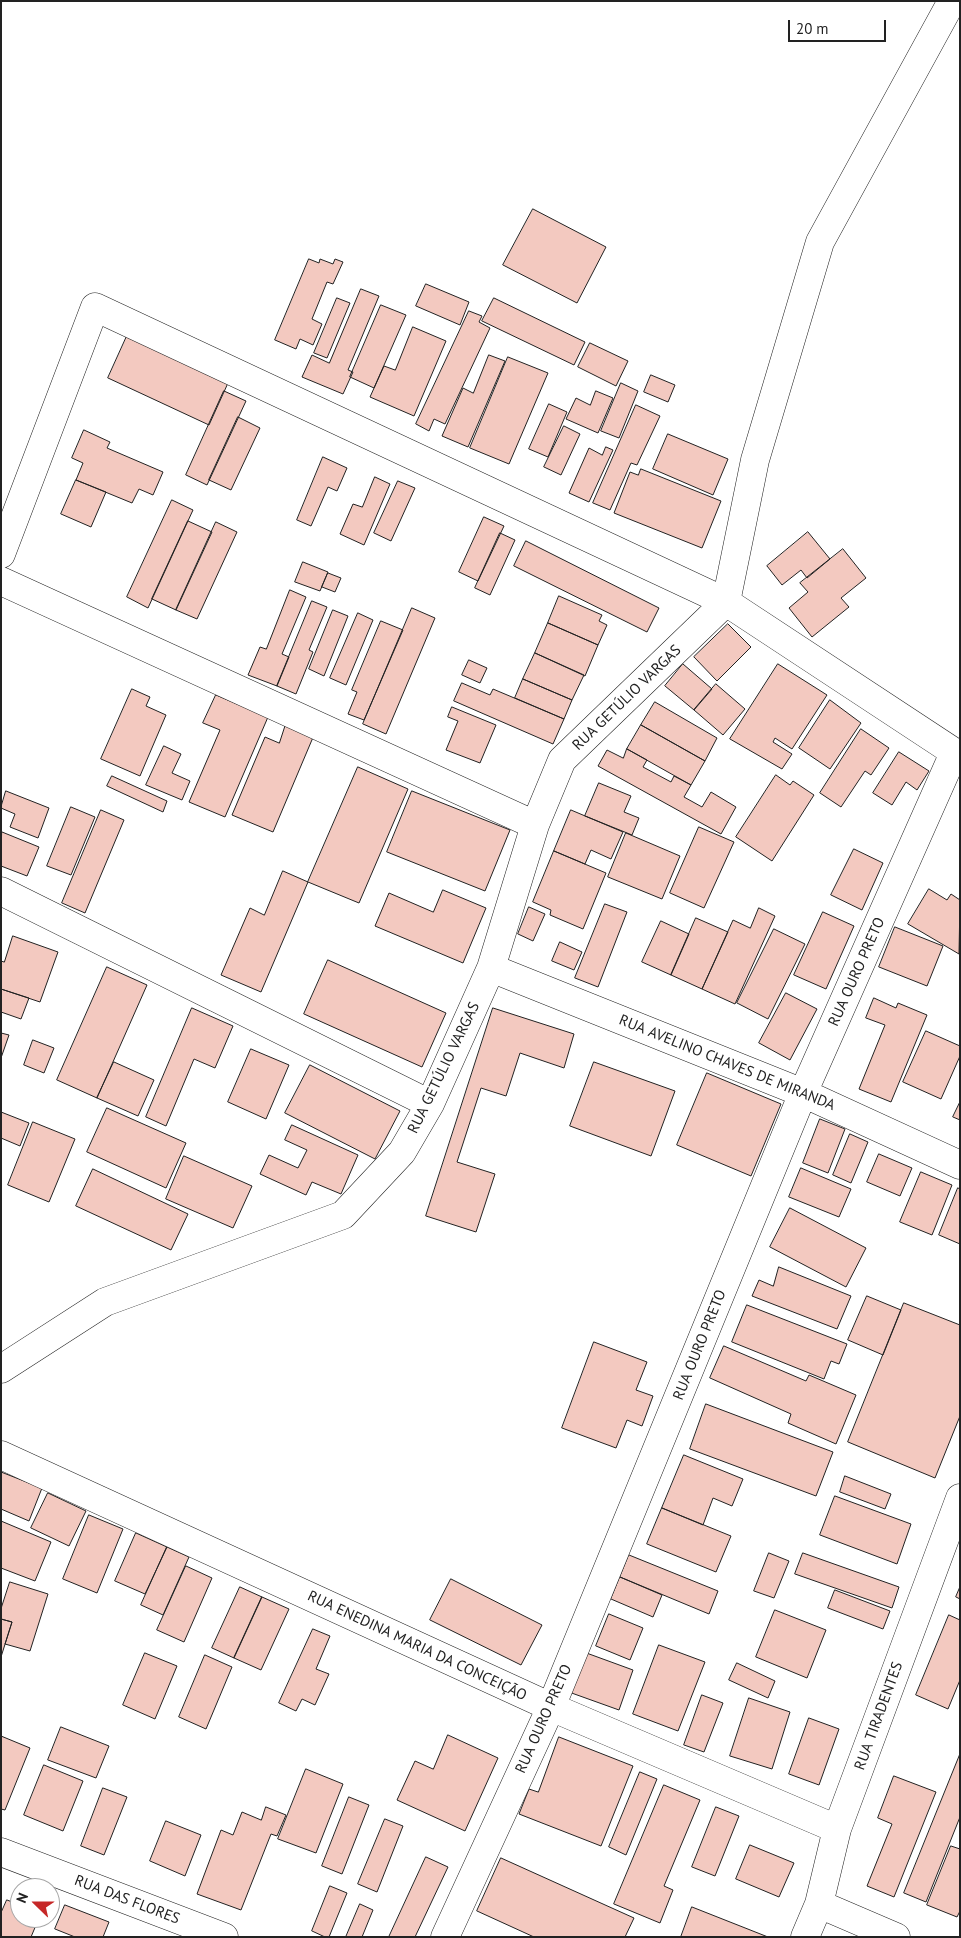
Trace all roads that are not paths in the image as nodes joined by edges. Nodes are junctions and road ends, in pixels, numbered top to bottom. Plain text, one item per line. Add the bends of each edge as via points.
1 (952, 1) edge
2 (1, 554) edge
3 (1, 580) edge
4 (726, 602) junction
5 (957, 754) edge
6 (535, 825) junction
7 (1, 891) edge
8 (492, 968) junction
9 (803, 1093) junction
10 (430, 1104) junction
11 (960, 1165) edge
12 (1, 1369) edge
13 (1, 1454) edge
14 (957, 1512) edge
15 (551, 1707) junction
16 (837, 1828) junction
17 (1, 1852) edge
18 (819, 1904) junction
19 (224, 1937) edge
20 (444, 1937) edge
21 (805, 1937) edge
22 (896, 1937) edge

1 - 4 street via 820,242 755,460
2 - 4 street via 95,307
3 - 6 street
4 - 5 street
4 - 6 street, RUA GETÚLIO VARGAS via 562,760
5 - 9 street, RUA OURO PRETO
6 - 8 street, RUA GETÚLIO VARGAS
7 - 10 street
8 - 9 street, RUA AVELINO CHAVES DE MIRANDA
8 - 10 street, RUA GETÚLIO VARGAS
9 - 11 street, RUA AVELINO CHAVES DE MIRANDA
9 - 15 street, RUA OURO PRETO
10 - 12 street, RUA GETÚLIO VARGAS via 402,1152 343,1215 105,1302
13 - 15 street, RUA ENEDINA MARIA DA CONCEIÇÃO
14 - 16 street, RUA TIRADENTES
15 - 16 street, RUA ENEDINA MARIA DA CONCEIÇÃO
15 - 20 street, RUA OURO PRETO
16 - 18 street, RUA TIRADENTES
17 - 19 street, RUA DAS FLORES
18 - 21 street, RUA TIRADENTES
18 - 22 street

